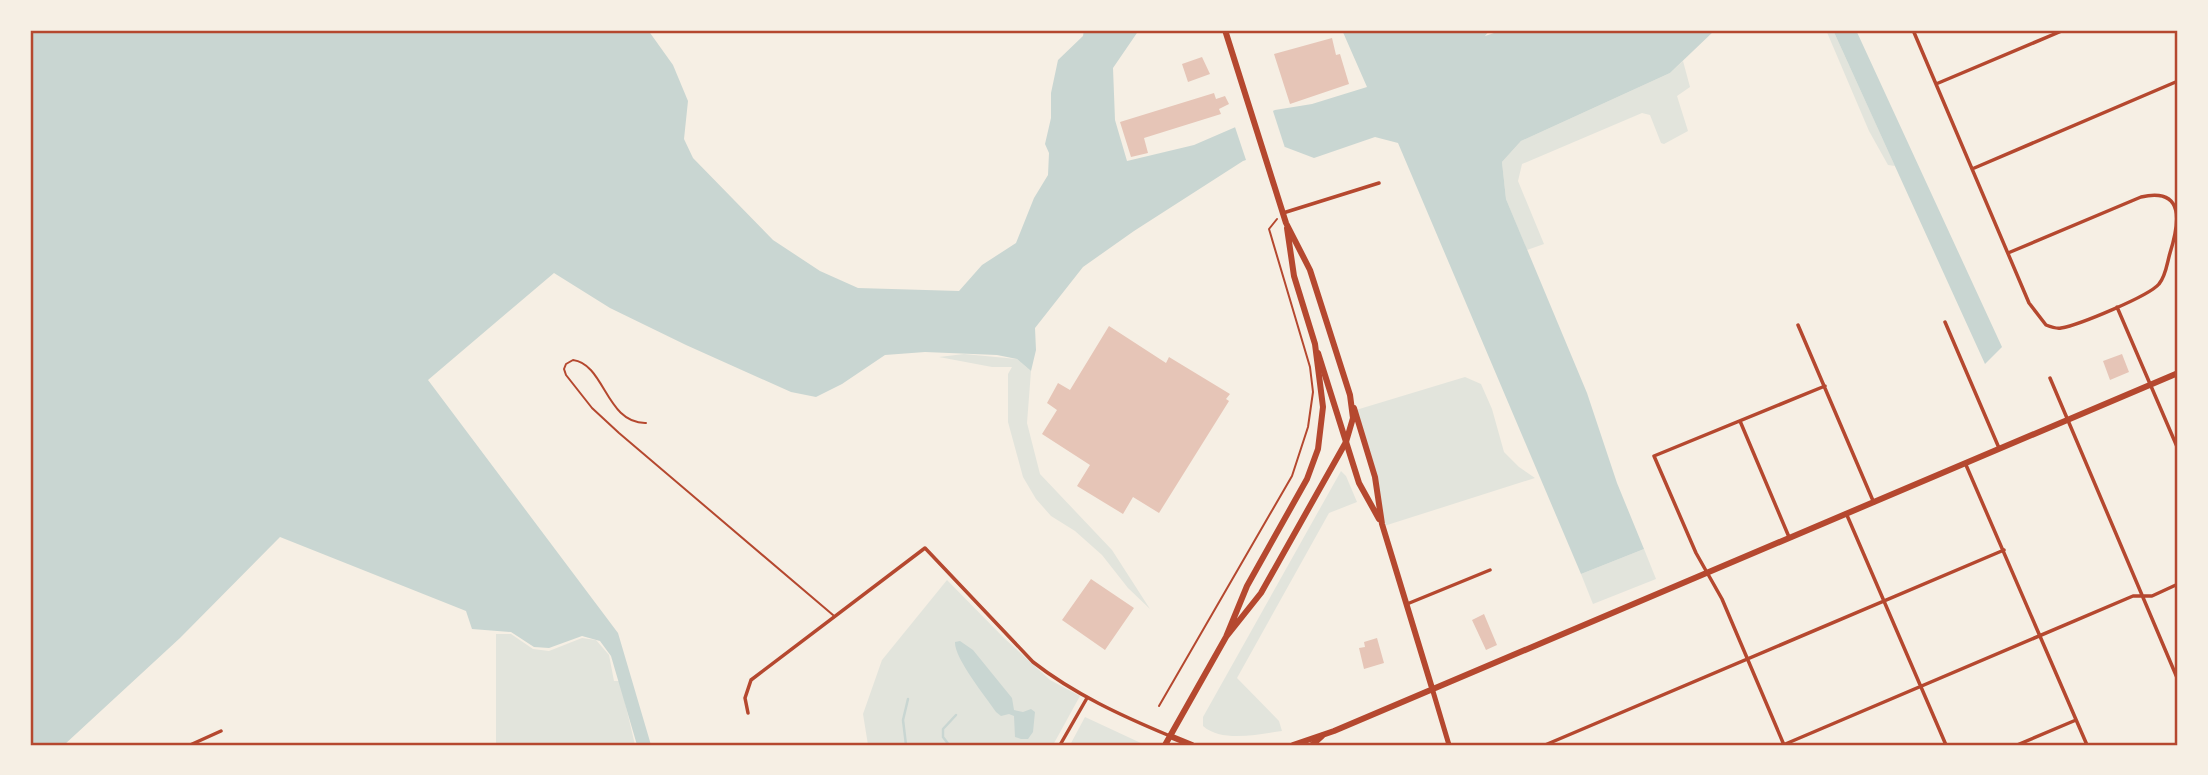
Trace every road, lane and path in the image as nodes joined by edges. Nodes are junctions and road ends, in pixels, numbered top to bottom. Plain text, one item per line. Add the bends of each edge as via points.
1 (1225, 30) edge
2 (1913, 30) edge
3 (2064, 30) edge
4 (2178, 81) edge
5 (1936, 84) junction
6 (1972, 169) junction
7 (1379, 183) dead end
8 (1283, 213) junction
9 (1286, 223) junction
10 (2008, 253) junction
11 (2117, 307) junction
12 (1945, 322) dead end
13 (1798, 325) dead end
14 (1315, 344) junction
15 (2178, 373) edge
16 (2050, 378) dead end
17 (2151, 384) junction
18 (1825, 386) junction
19 (1353, 407) junction
20 (2067, 420) junction
21 (1740, 421) junction
22 (646, 423) dead end
23 (1346, 442) junction
24 (1999, 448) junction
25 (2178, 449) edge
26 (1965, 463) junction
27 (1874, 503) junction
28 (1846, 513) junction
29 (1382, 524) junction
30 (1789, 537) junction
31 (2004, 550) junction
32 (1490, 570) dead end
33 (1708, 572) junction
34 (2178, 584) edge
35 (2142, 596) junction
36 (1885, 602) junction
37 (1407, 604) junction
38 (834, 615) junction
39 (2040, 635) junction
40 (1226, 637) junction
41 (1748, 660) junction
42 (2178, 680) edge
43 (1921, 687) junction
44 (1432, 688) junction
45 (1087, 698) junction
46 (1159, 706) dead end
47 (748, 713) dead end
48 (2076, 720) junction
49 (221, 731) dead end
50 (1170, 736) junction
51 (1322, 736) junction
52 (190, 745) edge
53 (1060, 745) edge
54 (1165, 745) edge
55 (1192, 745) edge
56 (1293, 745) edge
57 (1312, 745) edge
58 (1449, 745) edge
59 (1545, 745) edge
60 (1784, 745) edge
61 (1946, 745) edge
62 (2017, 745) edge
63 (2087, 745) edge

1 - 8 main road
2 - 5 street
3 - 5 street
4 - 6 street
5 - 6 street
6 - 10 street
7 - 8 street
8 - 9 main road
8 - 46 path via 1269,229 1310,367 1313,392 1308,427 1292,476
9 - 14 main road via 1294,276
9 - 19 main road via 1310,270
10 - 11 street via 2029,303 2046,325 2063,328
10 - 11 street via 2141,197 2168,198 2175,206 2177,222 2162,278 2151,291
11 - 17 street
12 - 24 street
13 - 18 street
14 - 23 main road
14 - 40 main road via 1323,407 1315,458 1247,586
15 - 17 main road
16 - 20 street
17 - 20 main road
17 - 25 street
18 - 21 street
18 - 27 street
19 - 23 main road
19 - 29 main road via 1375,477
20 - 24 main road
20 - 35 street
21 - 30 street
21 - 33 street via 1654,456
22 - 38 lane via 637,423 621,412 587,365 573,360 566,364 566,375 592,408
23 - 29 main road via 1359,483
23 - 40 main road via 1261,593
24 - 26 main road
26 - 27 main road
26 - 31 street
27 - 28 main road
28 - 30 main road
28 - 36 street
29 - 37 main road
30 - 33 main road
31 - 36 street
31 - 39 street
32 - 37 street
33 - 41 street
33 - 44 main road
34 - 35 street
35 - 39 street
35 - 42 street
36 - 41 street
36 - 43 street
37 - 44 main road
38 - 45 street via 925,548 1033,662
38 - 47 street via 751,680 745,698
39 - 43 street
39 - 48 street
40 - 50 main road
41 - 59 street
41 - 60 street
43 - 60 street
43 - 61 street
44 - 51 main road
44 - 58 main road
45 - 50 street
45 - 53 street
48 - 62 street
48 - 63 street
49 - 52 street
50 - 54 main road
50 - 55 main road
51 - 56 main road
51 - 57 main road

